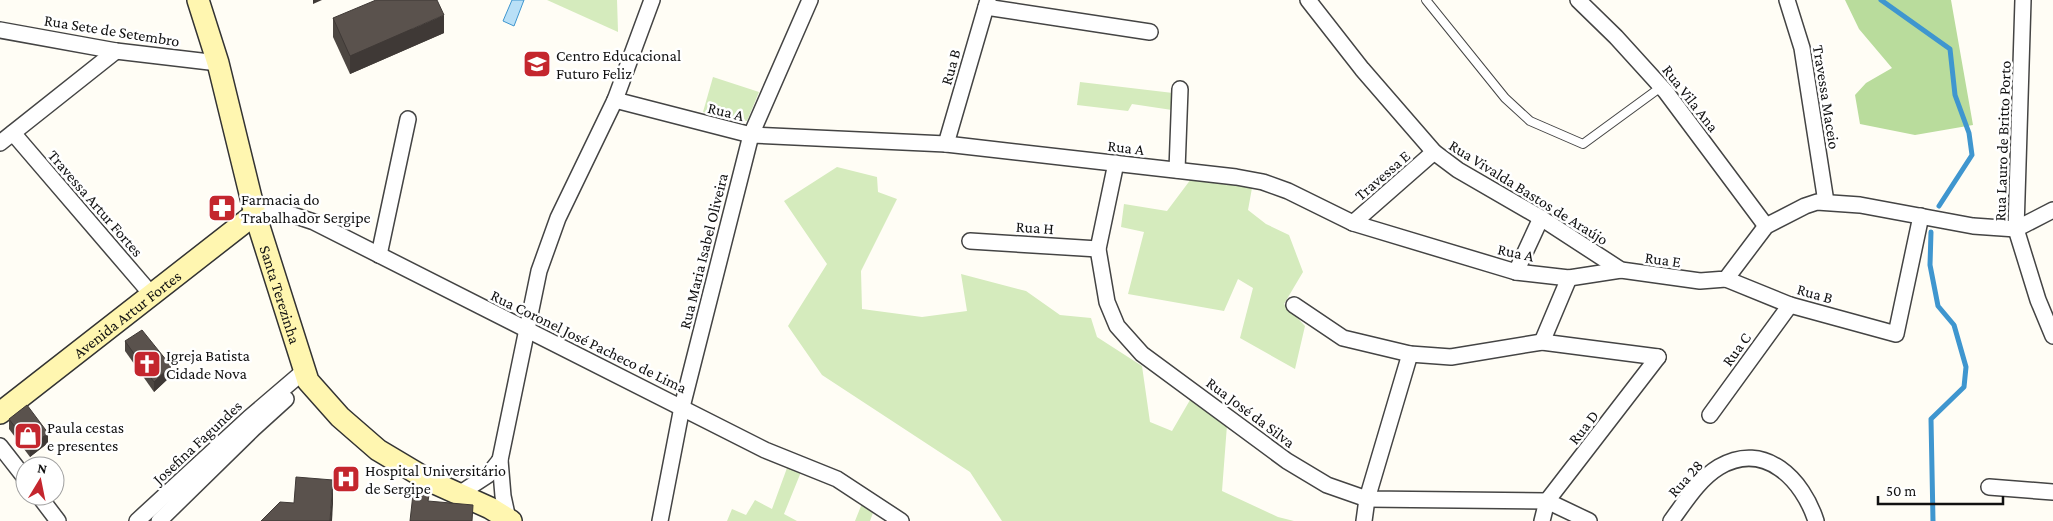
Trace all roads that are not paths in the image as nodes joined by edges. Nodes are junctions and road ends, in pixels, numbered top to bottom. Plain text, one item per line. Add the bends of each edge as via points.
1 (198, 0) edge
2 (652, 0) edge
3 (810, 0) edge
4 (1308, 0) edge
5 (1426, 0) edge
6 (1578, 0) edge
7 (1787, 0) edge
8 (2023, 0) edge
9 (987, 3) edge
10 (0, 30) edge
11 (1150, 32) dead end
12 (116, 51) junction
13 (218, 63) junction
14 (1661, 87) junction
15 (1180, 89) dead end
16 (615, 100) junction
17 (408, 120) dead end
18 (13, 133) junction
19 (751, 135) junction
20 (0, 143) edge
21 (946, 144) junction
22 (1434, 152) junction
23 (1116, 163) junction
24 (1177, 170) junction
25 (1826, 202) junction
26 (2053, 210) edge
27 (255, 214) junction
28 (1921, 216) junction
29 (1541, 218) junction
30 (1353, 223) junction
31 (1766, 226) junction
32 (2016, 229) junction
33 (970, 241) dead end
34 (1098, 249) junction
35 (379, 255) junction
36 (1621, 270) junction
37 (1516, 272) junction
38 (1569, 278) junction
39 (1726, 279) junction
40 (152, 295) junction
41 (1790, 304) junction
42 (1294, 305) dead end
43 (526, 330) junction
44 (2053, 336) edge
45 (1542, 342) junction
46 (1410, 354) junction
47 (306, 376) junction
48 (682, 407) junction
49 (0, 413) edge
50 (1710, 415) dead end
51 (0, 446) edge
52 (500, 460) junction
53 (15, 465) edge
54 (1989, 487) dead end
55 (2053, 492) edge
56 (459, 494) junction
57 (1367, 499) junction
58 (1547, 501) junction
59 (47, 506) edge
60 (510, 520) edge
61 (58, 521) edge
62 (137, 521) edge
63 (159, 521) edge
64 (660, 521) edge
65 (901, 521) edge
66 (1364, 521) edge
67 (1542, 521) edge
68 (1589, 521) edge
69 (1672, 521) edge
70 (1816, 521) edge

1 - 13 main road, Santa Terezinha
2 - 16 street
3 - 19 street, Rua Maria Isabel Oliveira
4 - 22 street, Rua Vivalda Bastos de Araújo
5 - 14 lane via 1505,98 1530,122 1583,144
6 - 14 street, Rua Vila Ana
7 - 25 street, Travessa Maceio via 1802,48
8 - 32 street, Rua Lauro de Britto Porto
9 - 11 street
9 - 21 street, Rua B
10 - 12 street, Rua Sete de Setembro
12 - 13 street, Rua Sete de Setembro
12 - 18 street
13 - 27 main road, Santa Terezinha
14 - 31 street, Rua Vila Ana
15 - 24 street
16 - 19 street, Rua A
16 - 43 street via 546,246
17 - 35 street
18 - 20 street
18 - 40 street, Travessa Artur Fortes
19 - 21 street, Rua A
19 - 48 street, Rua Maria Isabel Oliveira
21 - 23 street, Rua A
22 - 29 street, Rua Vivalda Bastos de Araújo
22 - 30 street, Travessa E
23 - 24 street, Rua A
23 - 34 street, Rua José da Silva
24 - 30 street, Rua A via 1263,182
25 - 28 street
25 - 31 street via 1804,206
26 - 32 street
27 - 35 street, Rua Coronel José Pacheco de Lima via 293,213
27 - 40 main road, Avenida Artur Fortes
27 - 47 main road, Santa Terezinha
28 - 32 street via 1973,226
28 - 41 street, Rua B via 1896,334
29 - 36 street, Rua Vivalda Bastos de Araújo
29 - 37 street
30 - 37 street, Rua A
31 - 39 street
32 - 44 street, Rua Lauro de Britto Porto
33 - 34 street, Rua H
34 - 57 street, Rua José da Silva via 1111,312 1117,326 1142,354 1309,475
35 - 43 street, Rua Coronel José Pacheco de Lima
36 - 38 street, Rua A
36 - 39 street, Rua E via 1700,281
37 - 38 street, Rua A
38 - 45 street
39 - 41 street, Rua B
40 - 49 main road, Avenida Artur Fortes
41 - 50 street, Rua C
42 - 46 street via 1343,338
43 - 48 street, Rua Coronel José Pacheco de Lima
43 - 52 street
45 - 46 street via 1451,357
45 - 58 street, Rua D via 1658,357
46 - 57 street
47 - 56 main road via 340,417 378,450
47 - 62 street, Josefina Fagundes via 249,418
47 - 63 street
48 - 64 street, Rua Maria Isabel Oliveira
48 - 65 street, Rua Coronel José Pacheco de Lima via 765,450 837,479
51 - 53 street
52 - 56 street via 488,475
52 - 60 street via 503,496
54 - 55 street
56 - 60 main road
57 - 58 street, Rua José da Silva
57 - 66 street
58 - 67 street, Rua D
58 - 68 street
59 - 61 street
69 - 70 street, Rua 28 via 1691,494 1718,468 1734,460 1762,460 1787,472 1810,502

